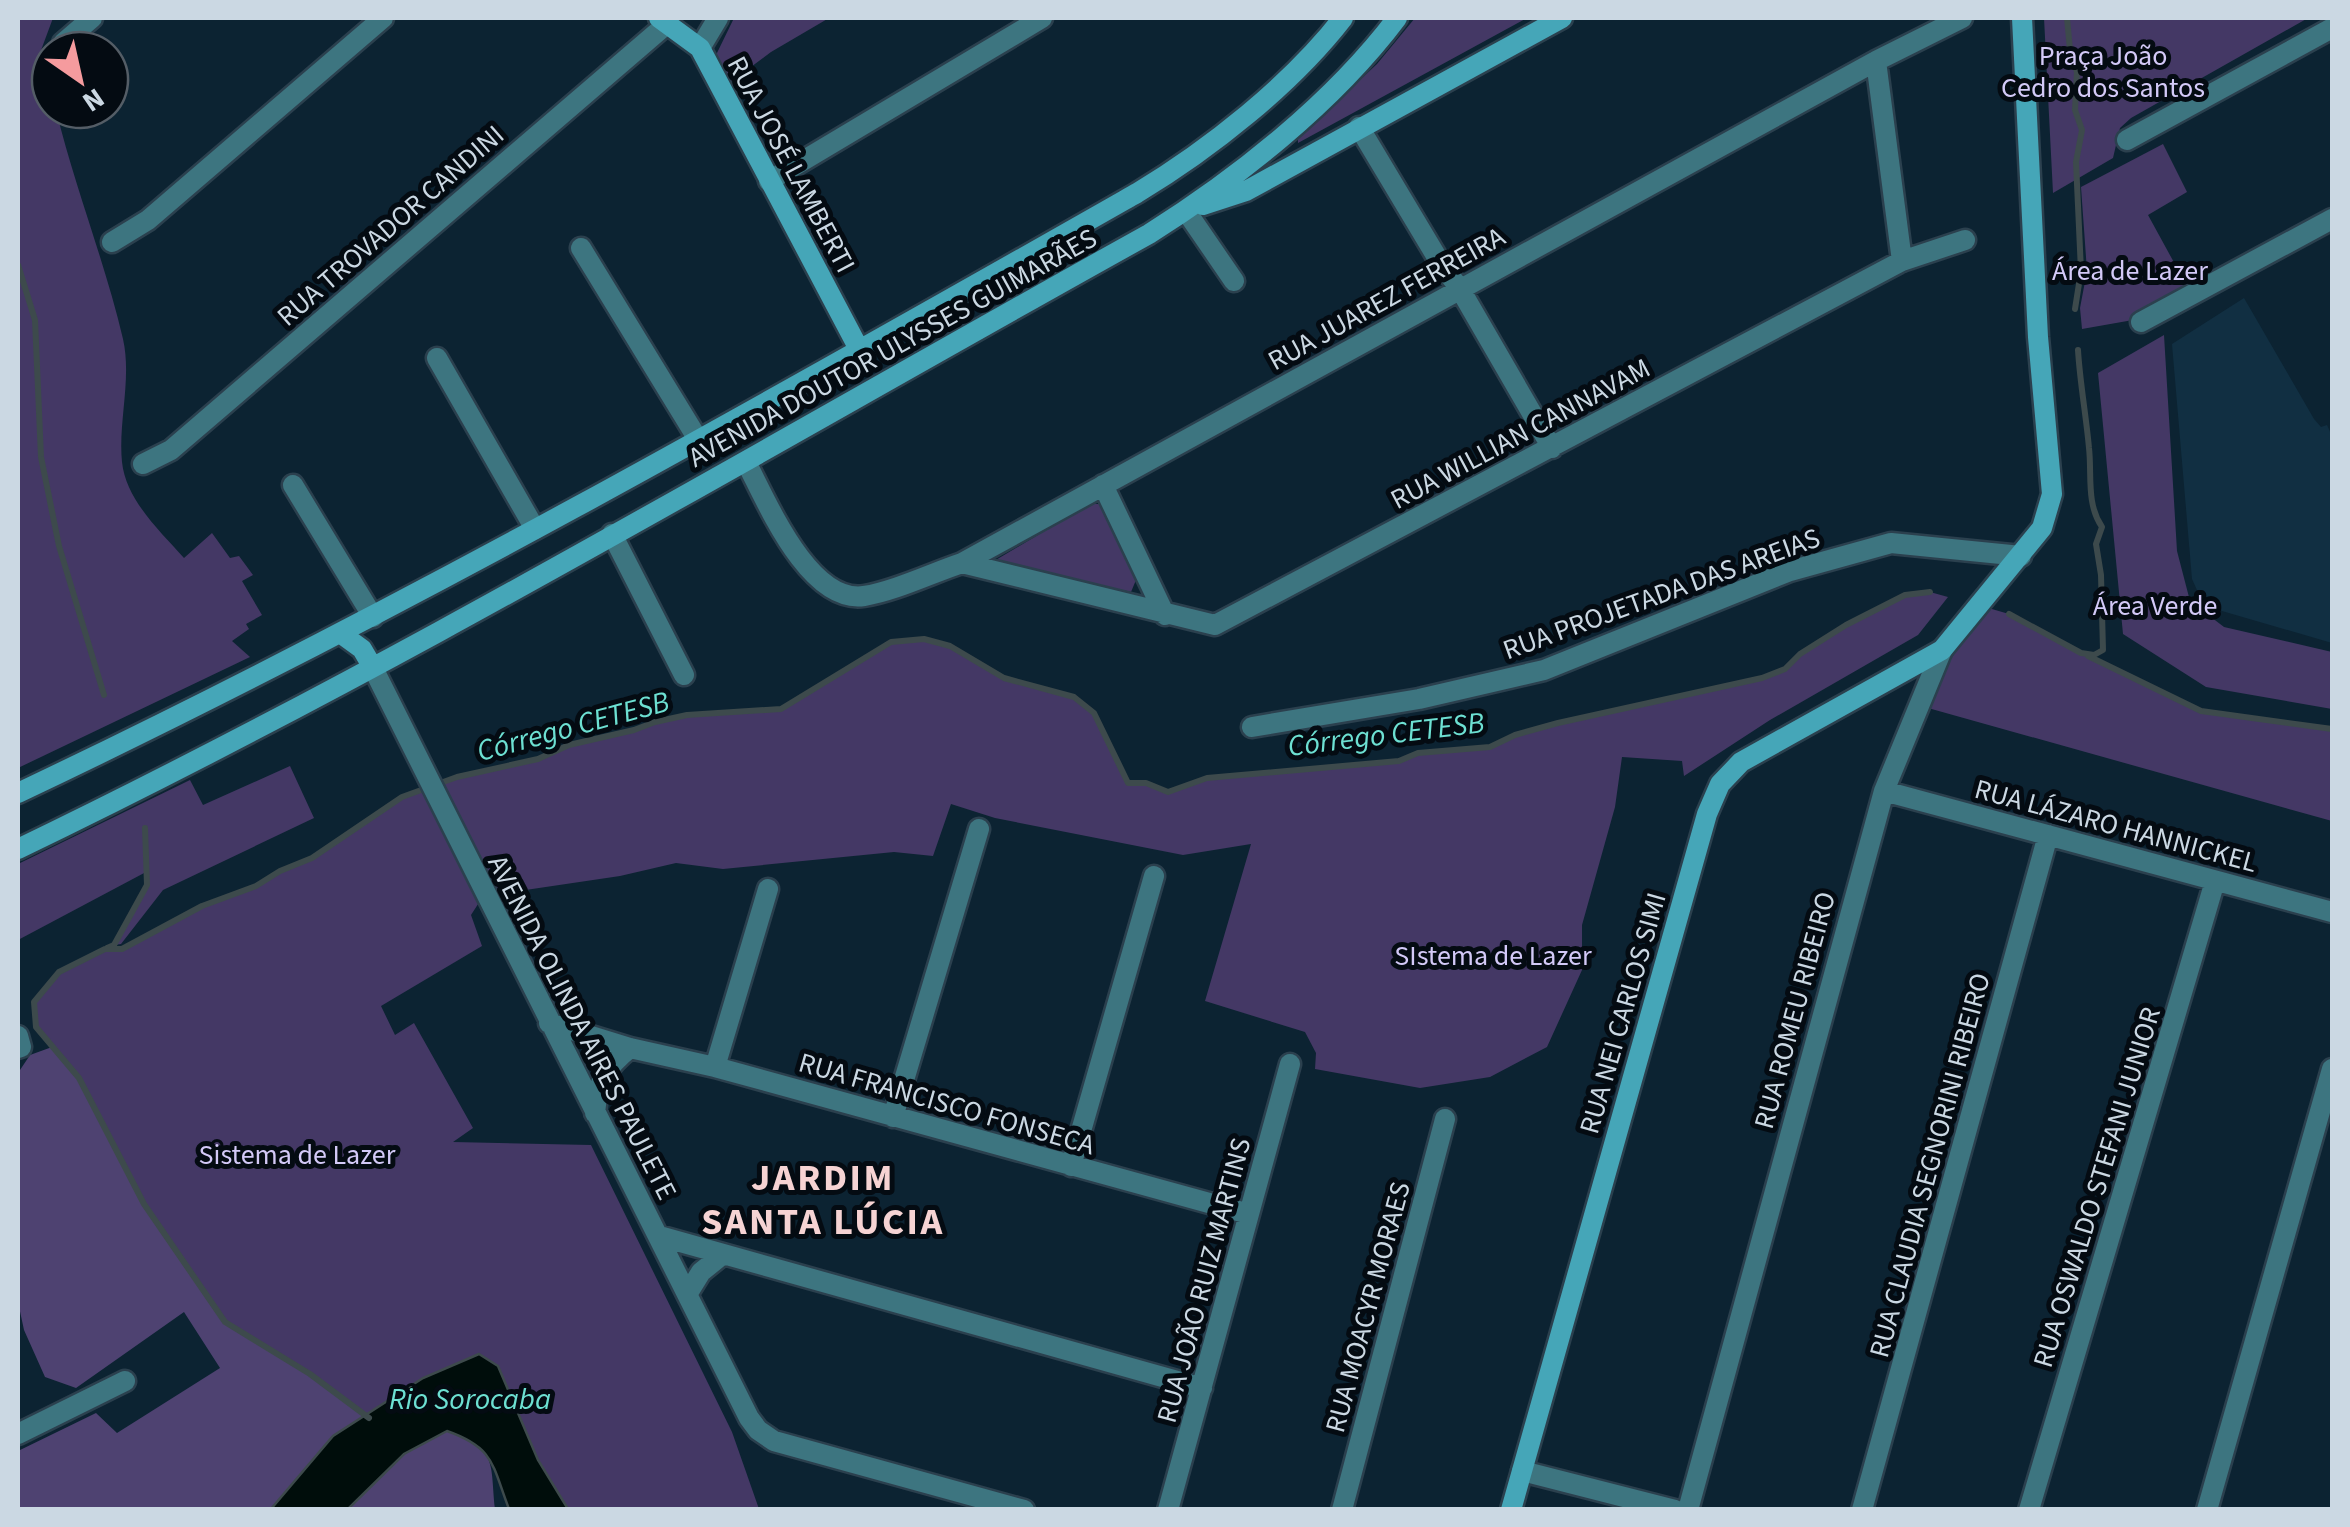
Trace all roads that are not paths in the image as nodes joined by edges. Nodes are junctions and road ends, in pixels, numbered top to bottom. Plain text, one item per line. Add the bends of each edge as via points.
1 (383, 18) edge
2 (718, 18) edge
3 (1042, 18) edge
4 (1343, 18) edge
5 (1397, 18) edge
6 (1562, 18) edge
7 (1962, 18) edge
8 (2022, 18) edge
9 (664, 20) edge
10 (2332, 28) edge
11 (700, 48) junction
12 (1876, 61) junction
13 (1359, 128) junction
14 (2127, 140) dead end
15 (769, 181) junction
16 (1189, 210) junction
17 (2332, 218) edge
18 (1966, 240) dead end
19 (112, 242) dead end
20 (582, 248) dead end
21 (1902, 261) junction
22 (1234, 280) dead end
23 (1460, 288) junction
24 (2142, 322) dead end
25 (860, 351) junction
26 (438, 358) dead end
27 (698, 441) junction
28 (1552, 448) junction
29 (746, 462) junction
30 (143, 464) dead end
31 (293, 485) dead end
32 (1103, 485) junction
33 (535, 528) junction
34 (612, 534) junction
35 (2020, 556) junction
36 (962, 564) junction
37 (1165, 615) junction
38 (373, 617) junction
39 (340, 633) junction
40 (1946, 645) junction
41 (372, 666) junction
42 (684, 676) dead end
43 (1252, 727) dead end
44 (1884, 790) junction
45 (18, 793) edge
46 (979, 829) dead end
47 (2048, 835) junction
48 (18, 848) edge
49 (1154, 876) dead end
50 (2215, 880) junction
51 (768, 889) dead end
52 (2332, 912) edge
53 (549, 1022) junction
54 (630, 1048) junction
55 (1290, 1064) dead end
56 (715, 1067) junction
57 (2332, 1070) edge
58 (595, 1113) junction
59 (893, 1116) junction
60 (1445, 1119) dead end
61 (1071, 1166) junction
62 (1249, 1214) junction
63 (659, 1236) junction
64 (722, 1254) junction
65 (688, 1293) junction
66 (125, 1381) dead end
67 (1202, 1388) junction
68 (18, 1434) edge
69 (1522, 1470) junction
70 (1024, 1510) edge
71 (1168, 1510) edge
72 (1342, 1510) edge
73 (1512, 1510) edge
74 (1676, 1510) edge
75 (1688, 1510) edge
76 (1862, 1510) edge
77 (2029, 1510) edge
78 (2207, 1510) edge

1 - 19 street via 148,220
2 - 11 street
3 - 15 street
4 - 25 main road, AVENIDA DOUTOR ULYSSES GUIMARÃES via 1192,160
5 - 16 main road, AVENIDA DOUTOR ULYSSES GUIMARÃES via 1286,134
6 - 13 main road
7 - 12 street, RUA JUAREZ FERREIRA
8 - 35 main road via 2052,494 2042,528
9 - 11 main road, RUA JOSÉ LAMBERTI
9 - 30 street, RUA TROVADOR CANDINI via 171,450
10 - 14 street
11 - 15 main road, RUA JOSÉ LAMBERTI
12 - 21 street
12 - 23 street, RUA JUAREZ FERREIRA
13 - 16 main road via 1246,191
13 - 23 street
15 - 25 main road, RUA JOSÉ LAMBERTI
16 - 22 street
16 - 29 main road, AVENIDA DOUTOR ULYSSES GUIMARÃES
17 - 24 street
18 - 21 street, RUA WILLIAN CANNAVAM
20 - 27 street
21 - 28 street, RUA WILLIAN CANNAVAM
23 - 28 street
23 - 32 street, RUA JUAREZ FERREIRA
25 - 27 main road, AVENIDA DOUTOR ULYSSES GUIMARÃES
26 - 33 street
27 - 33 main road, AVENIDA DOUTOR ULYSSES GUIMARÃES
28 - 37 street, RUA WILLIAN CANNAVAM via 1215,625
29 - 34 main road, AVENIDA DOUTOR ULYSSES GUIMARÃES
29 - 36 street, RUA JUAREZ FERREIRA via 802,564 828,587 861,597
31 - 38 street
32 - 36 street, RUA JUAREZ FERREIRA
32 - 37 street
33 - 38 main road, AVENIDA DOUTOR ULYSSES GUIMARÃES
34 - 41 main road, AVENIDA DOUTOR ULYSSES GUIMARÃES
34 - 42 street
35 - 40 main road, RUA ROMEU RIBEIRO
35 - 43 street, RUA PROJETADA DAS AREIAS via 1892,543 1790,571 1544,670
36 - 37 street, RUA WILLIAN CANNAVAM
38 - 39 main road, AVENIDA DOUTOR ULYSSES GUIMARÃES
39 - 41 main road
39 - 45 main road, AVENIDA DOUTOR ULYSSES GUIMARÃES
40 - 44 street, RUA ROMEU RIBEIRO
40 - 69 main road, RUA NEI CARLOS SIMI via 1740,762 1720,784 1706,814
41 - 48 main road, AVENIDA DOUTOR ULYSSES GUIMARÃES
41 - 53 street, AVENIDA OLINDA AIRES PAULETE
44 - 47 street, RUA LÁZARO HANNICKEL
44 - 75 street, RUA ROMEU RIBEIRO
46 - 59 street
47 - 50 street, RUA LÁZARO HANNICKEL
47 - 76 street, RUA CLAUDIA SEGNORINI RIBEIRO
49 - 61 street
50 - 52 street, RUA LÁZARO HANNICKEL
50 - 77 street, RUA OSWALDO STEFANI JUNIOR
51 - 56 street
53 - 54 street, RUA FRANCISCO FONSECA
53 - 58 street, AVENIDA OLINDA AIRES PAULETE
54 - 56 street, RUA FRANCISCO FONSECA
54 - 58 street via 604,1074
55 - 62 street, RUA JOÃO RUIZ MARTINS
56 - 59 street, RUA FRANCISCO FONSECA
57 - 78 street
58 - 63 street, AVENIDA OLINDA AIRES PAULETE
59 - 61 street, RUA FRANCISCO FONSECA
60 - 72 street, RUA MOACYR MORAES
61 - 62 street, RUA FRANCISCO FONSECA
62 - 67 street, RUA JOÃO RUIZ MARTINS
63 - 64 street
63 - 65 street, AVENIDA OLINDA AIRES PAULETE
64 - 65 street
64 - 67 street
65 - 70 street, AVENIDA OLINDA AIRES PAULETE via 749,1418 774,1441
66 - 68 street
67 - 71 street, RUA JOÃO RUIZ MARTINS
69 - 73 main road, RUA NEI CARLOS SIMI
69 - 74 street

